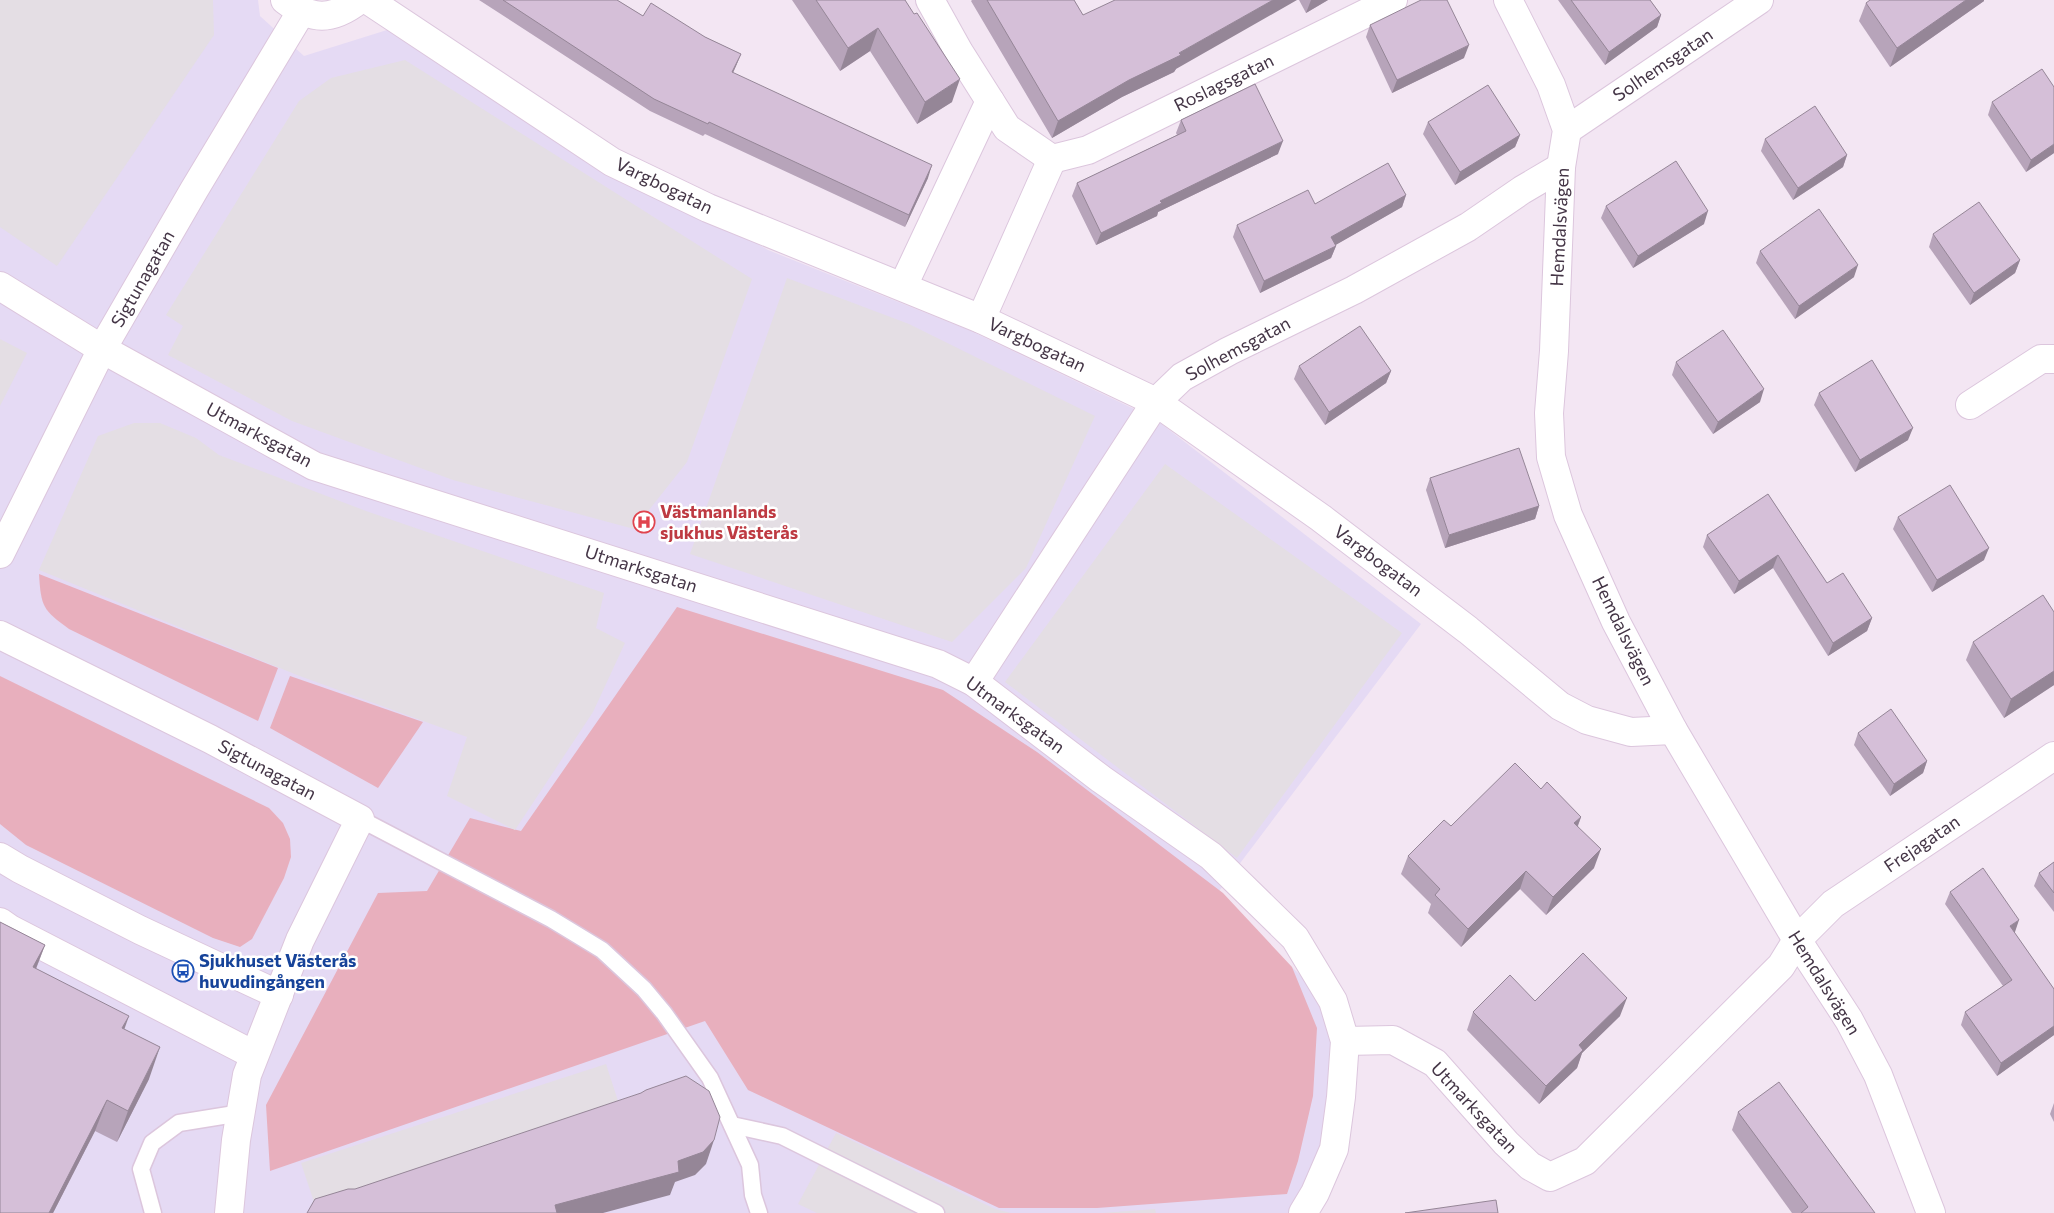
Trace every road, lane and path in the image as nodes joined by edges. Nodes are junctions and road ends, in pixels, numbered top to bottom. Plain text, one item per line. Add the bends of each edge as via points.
1 (360, 0) edge
2 (368, 0) edge
3 (930, 0) edge
4 (1393, 0) edge
5 (1508, 0) edge
6 (1759, 0) edge
7 (293, 6) edge
8 (990, 101) junction
9 (1566, 130) junction
10 (1052, 159) junction
11 (1562, 167) junction
12 (0, 286) edge
13 (903, 286) junction
14 (981, 319) junction
15 (102, 349) junction
16 (2054, 359) edge
17 (1156, 402) junction
18 (1970, 405) dead end
19 (0, 554) edge
20 (0, 635) edge
21 (974, 682) junction
22 (1673, 730) junction
23 (2054, 756) edge
24 (360, 819) junction
25 (0, 857) edge
26 (0, 922) edge
27 (1797, 940) junction
28 (279, 995) junction
29 (1345, 1041) junction
30 (254, 1055) junction
31 (710, 1078) junction
32 (691, 1084) edge
33 (241, 1113) junction
34 (732, 1125) junction
35 (153, 1213) edge
36 (230, 1213) edge
37 (759, 1213) edge
38 (936, 1213) edge
39 (1303, 1213) edge
40 (1931, 1213) edge

1 - 7 street via 347,10 330,16 317,16
2 - 13 street, Vargbogatan via 612,162 708,208
3 - 8 street
4 - 10 street, Roslagsgatan via 1088,150
5 - 9 street, Hemdalsvägen via 1551,85
6 - 9 street, Solhemsgatan
7 - 15 street, Sigtunagatan via 194,190
8 - 10 street via 1007,128
8 - 13 street
9 - 11 street, Hemdalsvägen
10 - 14 street
11 - 17 street, Solhemsgatan via 1468,227 1182,378
11 - 22 street, Hemdalsvägen via 1549,413 1552,457 1568,515 1616,622
12 - 15 street, Utmarksgatan
13 - 14 street, Vargbogatan
14 - 17 street, Vargbogatan
15 - 19 street, Sigtunagatan
15 - 21 street, Utmarksgatan via 314,466 938,664
16 - 18 street via 2042,358
17 - 21 street, Solhemsgatan
17 - 22 street, Vargbogatan via 1321,518 1468,630 1560,706 1587,720 1631,732
20 - 24 street, Sigtunagatan via 210,739
21 - 29 street, Utmarksgatan via 1211,856 1295,938 1334,1000
22 - 27 street, Hemdalsvägen
23 - 27 street, Frejagatan via 1833,904
24 - 28 street via 300,940
24 - 31 lane via 552,919 602,950 649,995
25 - 28 street via 131,925
26 - 30 street
27 - 29 street, Utmarksgatan via 1781,966 1585,1161 1550,1177 1530,1166 1435,1063 1393,1040
27 - 40 street, Hemdalsvägen via 1849,1020 1878,1075
28 - 30 street
29 - 39 street via 1334,1149
30 - 33 street
31 - 32 lane
31 - 34 lane
33 - 35 lane via 179,1123 152,1143 141,1169
33 - 36 street
34 - 37 lane via 750,1165 753,1196
34 - 38 lane via 782,1136

